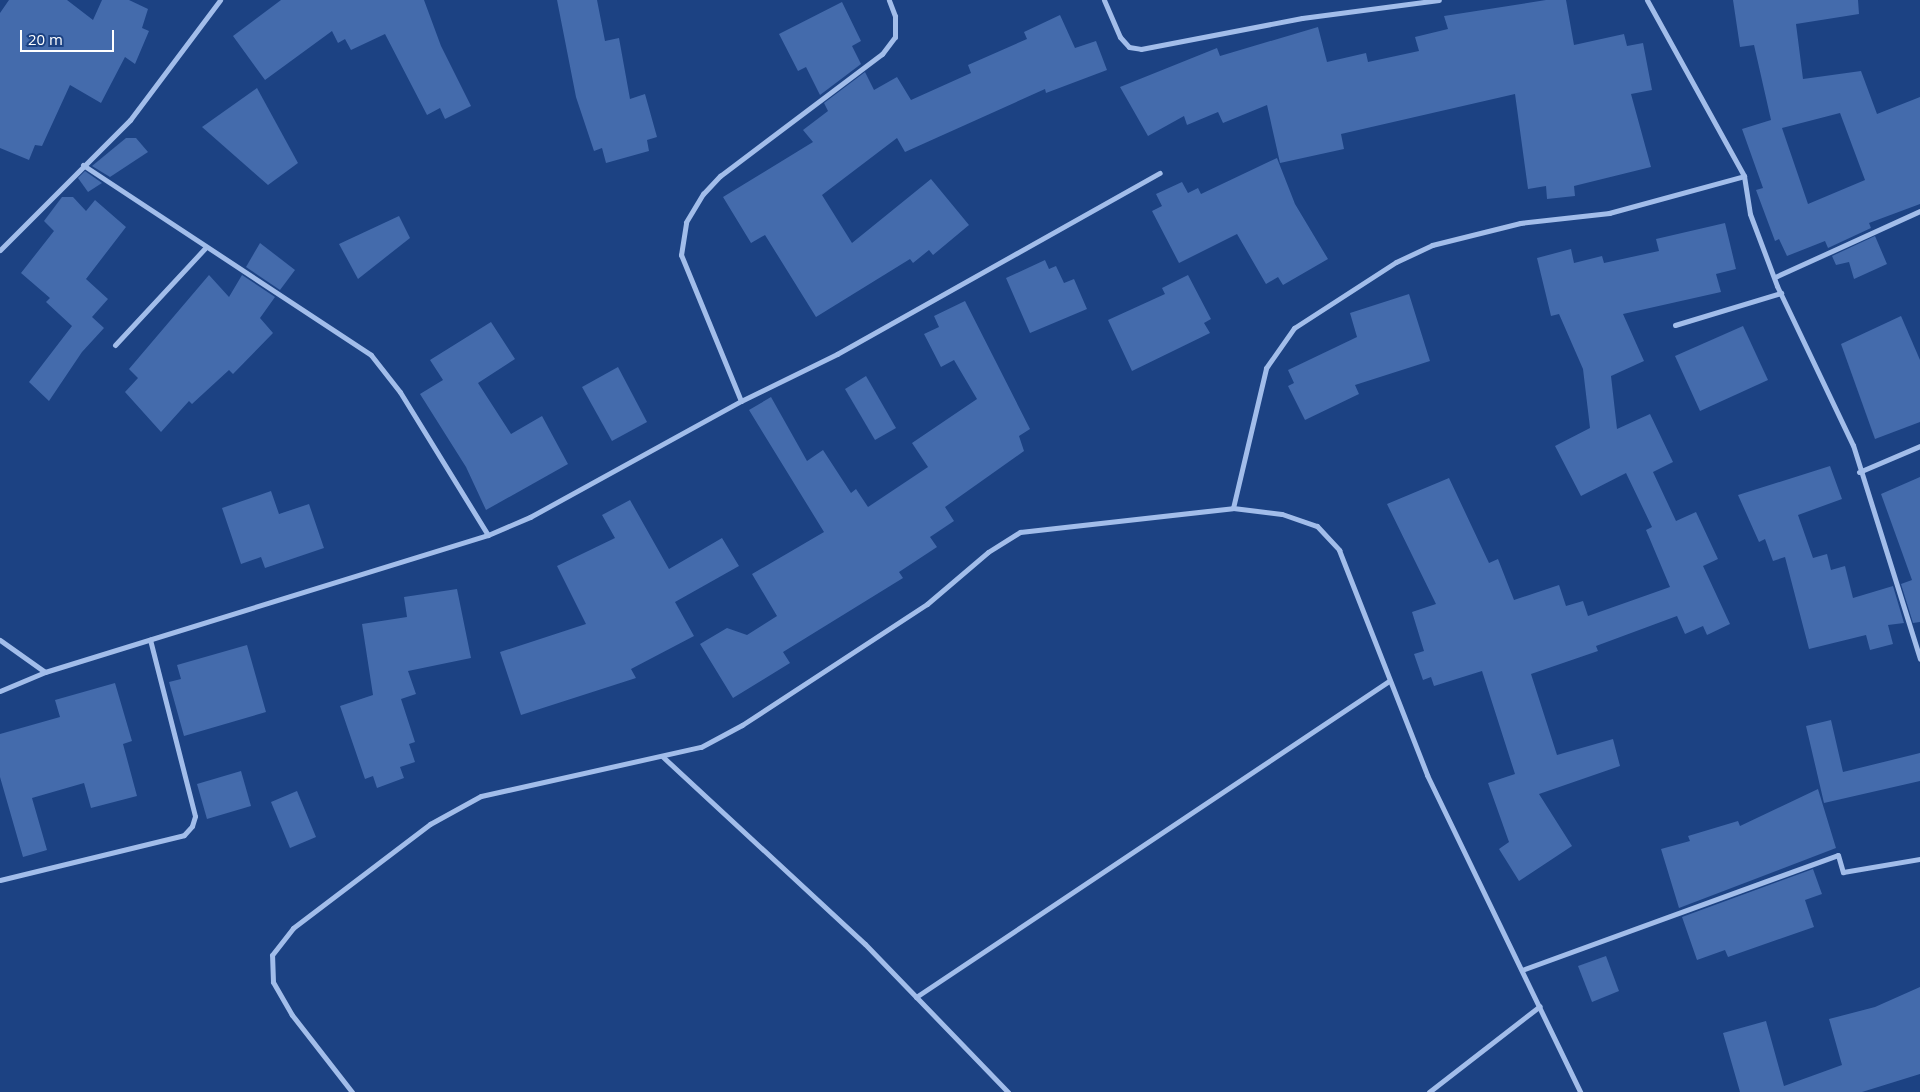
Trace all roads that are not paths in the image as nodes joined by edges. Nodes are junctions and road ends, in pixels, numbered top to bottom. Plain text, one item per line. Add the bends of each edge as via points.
1 (220, 0) edge
2 (890, 0) edge
3 (1104, 0) edge
4 (1439, 0) edge
5 (1647, 0) edge
6 (83, 165) junction
7 (1160, 173) dead end
8 (1744, 176) junction
9 (1920, 211) edge
10 (205, 248) junction
11 (0, 250) edge
12 (1774, 277) junction
13 (1780, 293) junction
14 (1675, 326) dead end
15 (115, 345) dead end
16 (740, 401) junction
17 (1920, 446) edge
18 (1858, 472) junction
19 (1233, 508) junction
20 (488, 535) junction
21 (0, 640) edge
22 (150, 640) junction
23 (1920, 659) edge
24 (45, 672) junction
25 (1389, 681) junction
26 (0, 691) edge
27 (663, 757) junction
28 (1920, 859) edge
29 (0, 880) edge
30 (1522, 970) junction
31 (916, 997) junction
32 (1540, 1006) junction
33 (352, 1092) edge
34 (1008, 1092) edge
35 (1429, 1092) edge
36 (1580, 1092) edge

1 - 6 street via 130,120
2 - 16 street via 895,16 895,37 882,54 720,176 703,194 686,222 681,255
3 - 4 street via 1120,37 1130,46 1140,49 1302,18
5 - 8 street
6 - 10 street
6 - 11 street
7 - 16 street via 837,354
8 - 12 street via 1750,214
8 - 19 street via 1609,213 1520,223 1432,245 1364,282 1294,328 1266,368
9 - 12 street
10 - 15 street
10 - 20 street via 371,355 400,392
12 - 13 street
13 - 14 street
13 - 18 street via 1852,445
16 - 20 street via 530,517
17 - 18 street
18 - 23 street
19 - 25 street via 1282,514 1317,526 1339,550
19 - 27 street via 1020,532 988,552 927,604 742,725 701,747
20 - 22 street
21 - 24 street
22 - 24 street
22 - 29 street via 195,816 192,826 184,835
24 - 26 street
25 - 30 street via 1427,774
25 - 31 street
27 - 31 street via 865,944
27 - 33 street via 481,796 430,824 293,928 272,955 273,982 292,1015
28 - 30 street via 1843,872 1838,855
30 - 32 street
31 - 34 street
32 - 35 street
32 - 36 street

